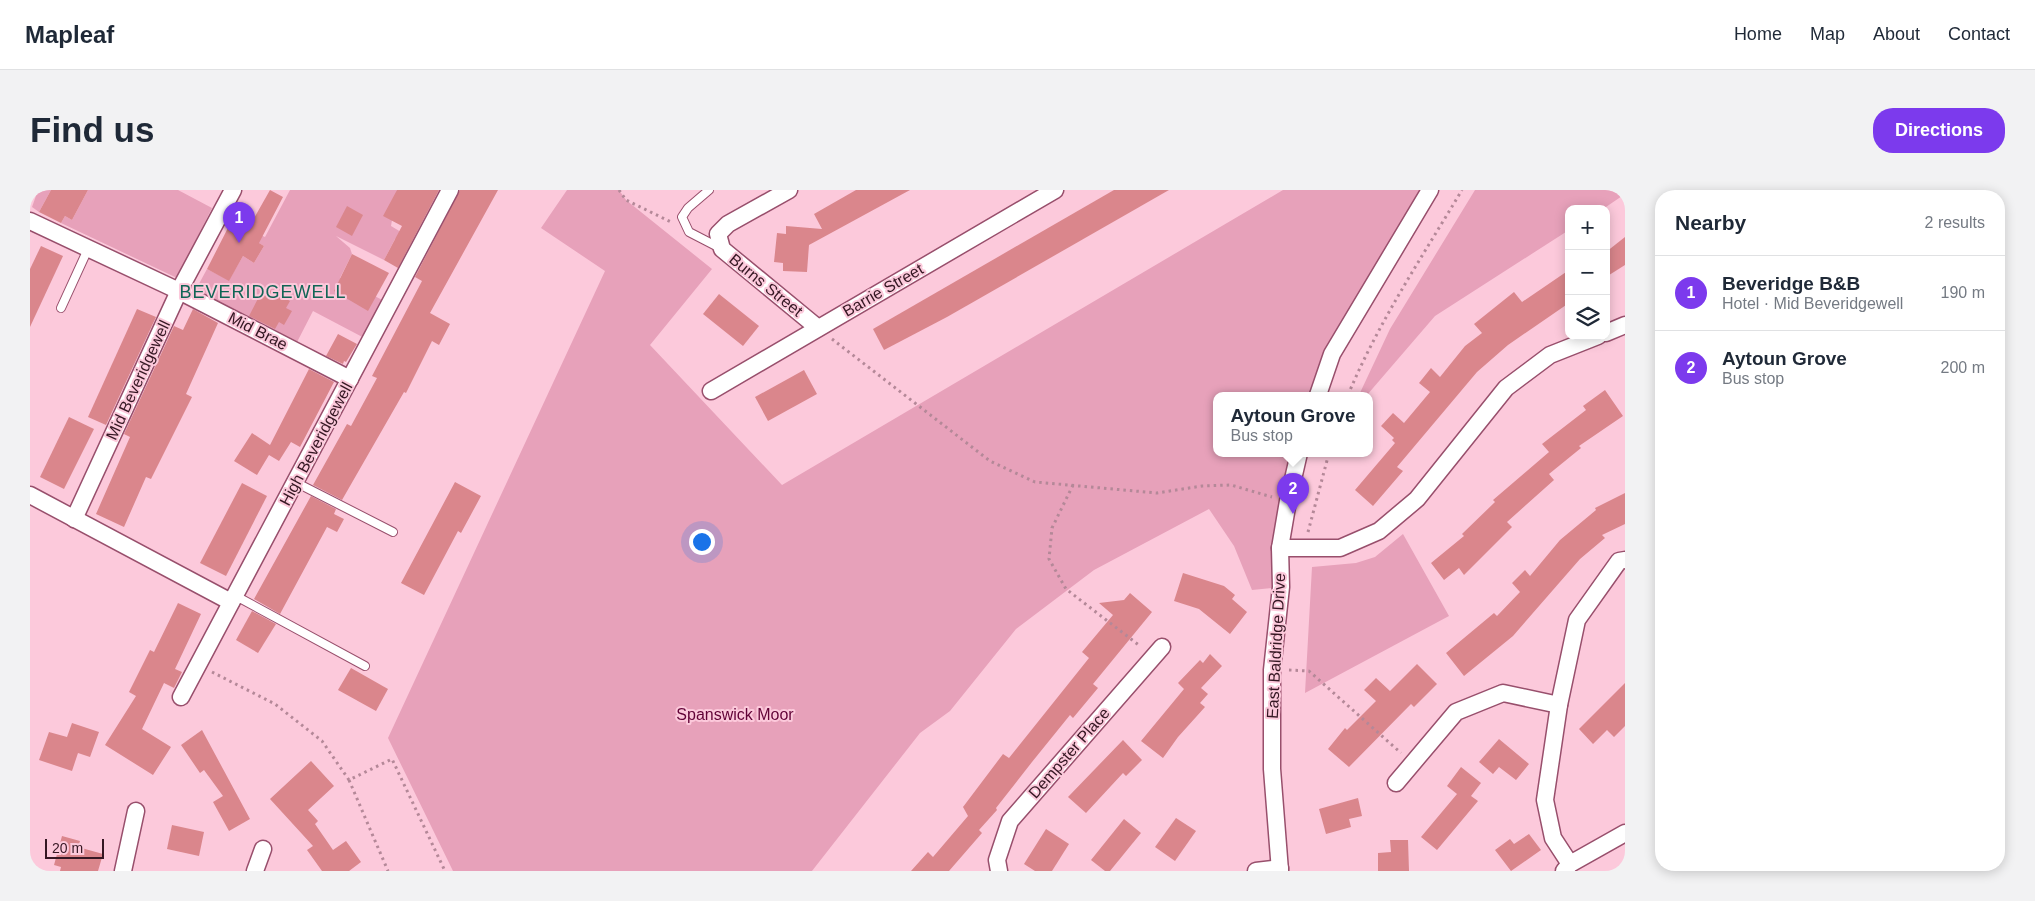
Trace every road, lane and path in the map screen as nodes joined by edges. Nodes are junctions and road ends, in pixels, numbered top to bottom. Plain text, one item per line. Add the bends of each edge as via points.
1 (233, 190) edge
2 (450, 190) edge
3 (619, 190) edge
4 (709, 190) edge
5 (789, 190) edge
6 (1055, 190) edge
7 (1430, 190) edge
8 (1462, 190) edge
9 (30, 221) edge
10 (689, 232) junction
11 (88, 249) junction
12 (722, 249) junction
13 (179, 290) junction
14 (61, 308) dead end
15 (1625, 326) edge
16 (818, 328) junction
17 (1610, 332) edge
18 (1588, 340) edge
19 (350, 379) junction
20 (711, 391) dead end
21 (1319, 392) edge
22 (1349, 392) edge
23 (1298, 457) edge
24 (1328, 457) edge
25 (295, 482) junction
26 (1073, 485) junction
27 (30, 495) edge
28 (1288, 501) junction
29 (74, 519) junction
30 (392, 532) dead end
31 (1280, 548) junction
32 (1305, 548) junction
33 (1625, 560) edge
34 (233, 598) junction
35 (1158, 652) joint
36 (197, 664) junction
37 (365, 666) dead end
38 (1272, 670) junction
39 (181, 697) dead end
40 (1559, 705) junction
41 (1413, 763) junction
42 (349, 780) junction
43 (1396, 783) dead end
44 (136, 811) dead end
45 (1625, 832) edge
46 (263, 849) dead end
47 (1567, 867) edge
48 (1280, 870) edge
49 (123, 871) edge
50 (255, 871) edge
51 (388, 871) edge
52 (445, 871) edge
53 (999, 871) edge
54 (1256, 871) edge

1 - 13 street, Mid Beveridgewell
2 - 19 street, High Beveridgewell
3 - 10 path via 626,200
4 - 10 lane via 682,217
5 - 12 street, Burns Street via 728,224 718,234
6 - 16 street, Barrie Street
7 - 21 street via 1332,354
8 - 22 path via 1398,296
9 - 11 street, Mid Brae
10 - 12 lane
11 - 13 street, Mid Brae
11 - 14 lane
12 - 16 street, Burns Street
13 - 19 street, Mid Brae
13 - 29 street, Mid Beveridgewell
15 - 17 street
16 - 20 street, Barrie Street
16 - 26 path via 990,461 1035,482
18 - 32 street via 1550,355 1506,388 1417,499 1379,530 1340,548
19 - 25 street, High Beveridgewell
23 - 28 street, East Baldridge Drive
24 - 32 path
25 - 30 lane
25 - 34 street, High Beveridgewell
26 - 28 path via 1157,492 1231,485
26 - 35 path via 1052,528 1049,559 1066,590
27 - 29 street
28 - 31 street, East Baldridge Drive
29 - 34 street
31 - 32 street
31 - 38 street, East Baldridge Drive via 1281,587
33 - 40 street via 1619,561 1577,620
34 - 36 street, High Beveridgewell
34 - 37 lane
35 - 53 street, Dempster Place via 1010,821 997,860
36 - 39 street, High Beveridgewell
36 - 42 path via 275,704 322,740
38 - 41 path via 1309,671
38 - 48 street, East Baldridge Drive via 1272,769
40 - 41 street via 1503,693 1456,712
40 - 47 street via 1544,800 1553,838
41 - 43 street
42 - 51 path
42 - 52 path via 392,759
44 - 49 street
45 - 47 street
46 - 50 street
48 - 54 street

